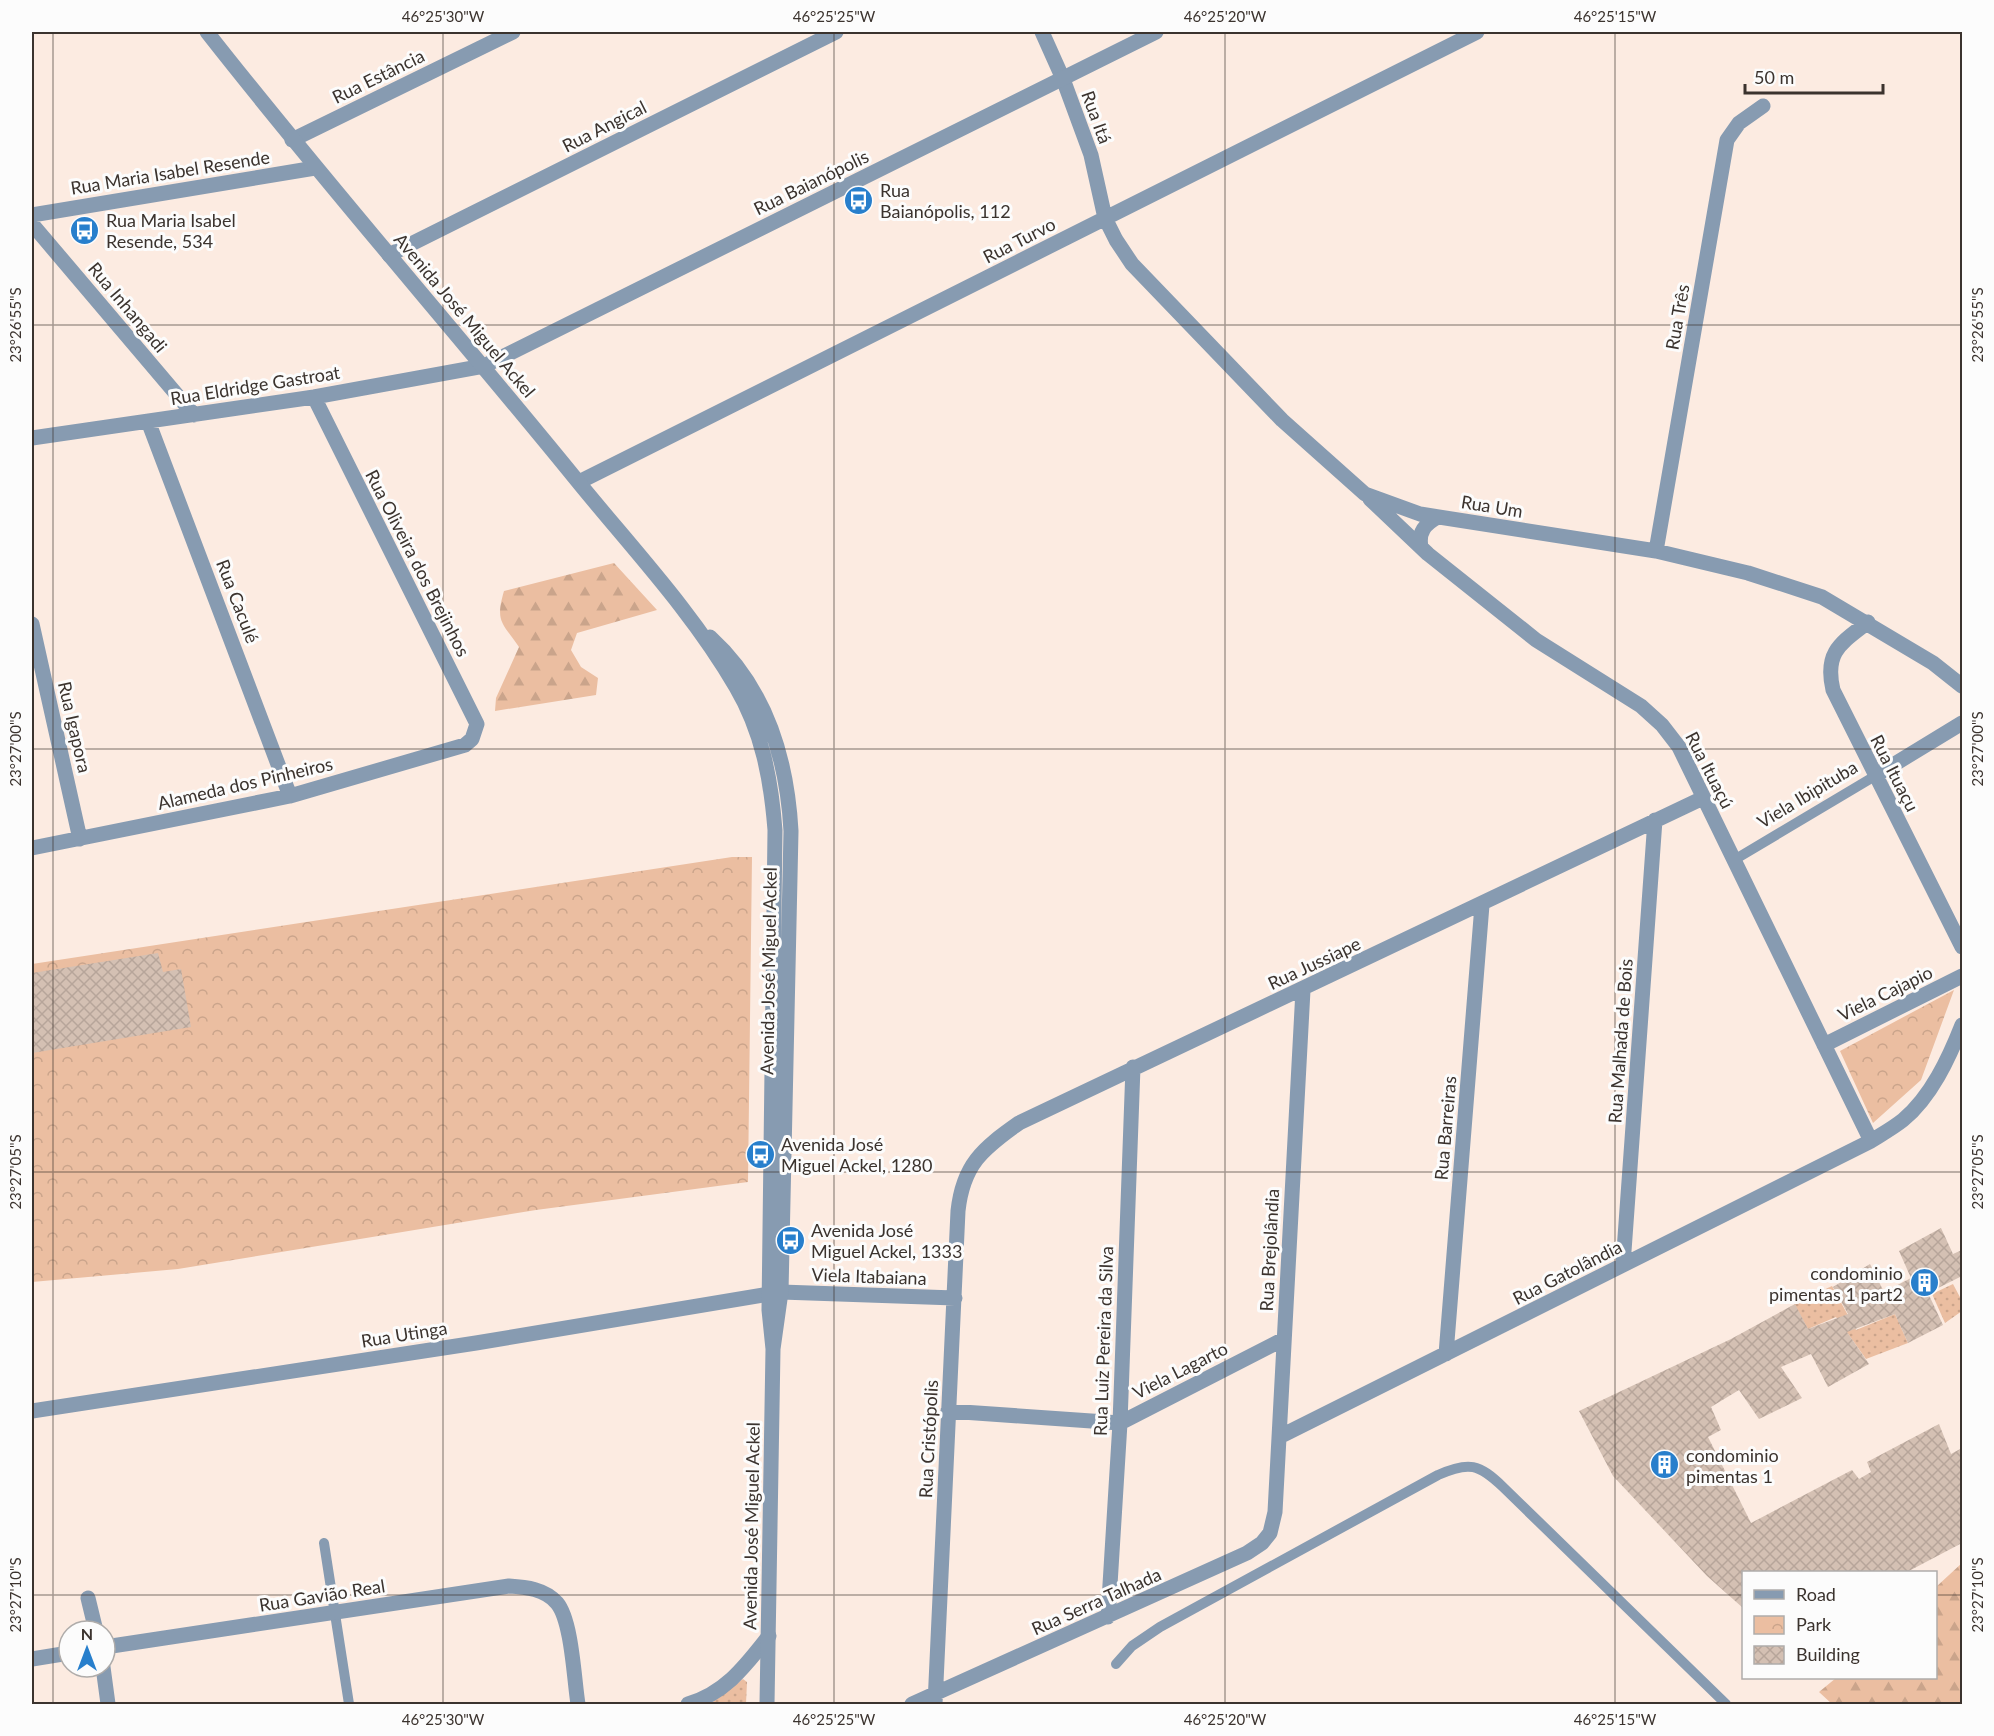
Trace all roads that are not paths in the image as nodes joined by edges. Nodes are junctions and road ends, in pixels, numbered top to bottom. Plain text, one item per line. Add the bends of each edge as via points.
1 (207, 32) edge
2 (513, 32) edge
3 (836, 32) edge
4 (1042, 32) edge
5 (1156, 32) edge
6 (1477, 32) edge
7 (1063, 78) junction
8 (1762, 106) dead end
9 (292, 140) junction
10 (315, 168) junction
11 (32, 215) edge
12 (1106, 218) junction
13 (32, 224) edge
14 (389, 255) junction
15 (484, 366) junction
16 (314, 397) junction
17 (194, 415) junction
18 (148, 421) junction
19 (32, 438) edge
20 (579, 482) junction
21 (1365, 494) junction
22 (1438, 517) junction
23 (1421, 547) junction
24 (1656, 551) junction
25 (1868, 622) junction
26 (32, 624) edge
27 (1962, 686) edge
28 (1962, 723) edge
29 (465, 745) joint
30 (1875, 776) junction
31 (290, 796) junction
32 (1703, 798) junction
33 (1655, 820) junction
34 (80, 838) junction
35 (32, 848) edge
36 (1734, 861) junction
37 (1482, 905) junction
38 (1962, 947) edge
39 (1962, 976) edge
40 (1303, 990) junction
41 (1962, 1025) edge
42 (1824, 1045) junction
43 (1133, 1068) junction
44 (1871, 1141) junction
45 (961, 1186) joint
46 (1623, 1265) junction
47 (775, 1293) junction
48 (955, 1298) junction
49 (1284, 1340) junction
50 (1446, 1354) junction
51 (32, 1411) edge
52 (948, 1411) junction
53 (1120, 1423) junction
54 (1279, 1437) junction
55 (1275, 1512) joint
56 (324, 1543) dead end
57 (88, 1598) dead end
58 (334, 1612) junction
59 (1108, 1617) junction
60 (93, 1619) edge
61 (769, 1636) junction
62 (117, 1645) edge
63 (57, 1655) edge
64 (32, 1659) edge
65 (1116, 1664) dead end
66 (105, 1679) edge
67 (935, 1700) edge
68 (108, 1704) edge
69 (349, 1704) edge
70 (578, 1704) edge
71 (688, 1704) edge
72 (767, 1704) edge
73 (912, 1704) edge
74 (1726, 1704) edge

1 - 9 street, Avenida José Miguel Ackel
2 - 9 street, Rua Estância
3 - 14 street, Rua Angical
4 - 7 street, Rua Itá
5 - 7 street, Rua Baianópolis
6 - 12 street, Rua Turvo
7 - 12 street, Rua Itá via 1091,155
7 - 15 street, Rua Baianópolis
8 - 24 street, Rua Três via 1739,123 1727,140
9 - 10 street, Avenida José Miguel Ackel
10 - 11 street, Rua Maria Isabel Resende
10 - 14 street, Avenida José Miguel Ackel
12 - 20 street, Rua Turvo
12 - 21 street, Rua Um via 1132,264 1282,420
13 - 17 street, Rua Inhangadi
14 - 15 street, Avenida José Miguel Ackel
15 - 16 street, Rua Eldridge Gastroat
15 - 20 street, Avenida José Miguel Ackel
16 - 17 street, Rua Eldridge Gastroat
16 - 29 street, Rua Oliveira dos Brejinhos via 477,724 472,739
17 - 18 street, Rua Eldridge Gastroat
18 - 19 street, Rua Eldridge Gastroat
18 - 31 street, Rua Caculé
20 - 47 street, Avenida José Miguel Ackel via 694,624 736,687 764,753 772,792 775,881
21 - 22 street, Rua Um
21 - 23 street, Rua Ituaçú
22 - 23 street via 1421,532
22 - 24 street, Rua Um
23 - 32 street, Rua Ituaçú via 1536,640 1641,706 1679,747
24 - 25 street, Rua Um via 1748,573 1822,597
25 - 27 street, Rua Um
25 - 30 street, Rua Ituaçu via 1839,644 1829,674
26 - 34 street, Rua Igapora
28 - 30 street, Viela Ibipituba
29 - 31 street, Alameda dos Pinheiros
30 - 36 lane, Viela Ibipituba
30 - 38 street, Rua Ituaçu
31 - 34 street, Alameda dos Pinheiros
32 - 33 street, Rua Jussiape
32 - 36 street, Rua Ituaçú
33 - 37 street, Rua Jussiape
33 - 46 street, Rua Malhada de Bois
34 - 35 street, Alameda dos Pinheiros
36 - 42 street, Rua Ituaçú
37 - 40 street, Rua Jussiape
37 - 50 street, Rua Barreiras
39 - 42 street, Viela Cajapio
40 - 43 street, Rua Jussiape
40 - 49 street, Rua Brejolândia
41 - 44 street via 1951,1054 1931,1086 1904,1119
42 - 44 street, Rua Ituaçú
43 - 45 street, Rua Jussiape via 1010,1129 971,1164
43 - 53 street, Rua Luiz Pereira da Silva
44 - 46 street, Rua Gatolândia
45 - 48 street, Rua Cristópolis
46 - 50 street, Rua Gatolândia
47 - 48 street, Viela Itabaiana
47 - 51 street, Rua Utinga
47 - 61 street, Avenida José Miguel Ackel
48 - 52 street, Rua Cristópolis
49 - 53 street, Viela Lagarto
49 - 54 street, Rua Brejolândia
50 - 54 street, Rua Gatolândia
52 - 53 street
52 - 67 street, Rua Cristópolis
53 - 59 street, Rua Luiz Pereira da Silva
54 - 55 street, Rua Brejolândia
55 - 59 street, Rua Serra Talhada via 1270,1533 1247,1553
56 - 58 lane
57 - 60 street
58 - 62 street, Rua Gavião Real
58 - 69 lane
58 - 70 street, Rua Gavião Real via 509,1586 544,1593 558,1604 565,1620
59 - 67 street, Rua Serra Talhada
61 - 71 street via 727,1685
61 - 72 street, Avenida José Miguel Ackel
63 - 64 street
65 - 74 lane via 1140,1639 1160,1627 1438,1475 1457,1467 1474,1466 1503,1487
66 - 68 street
67 - 73 street, Rua Serra Talhada

